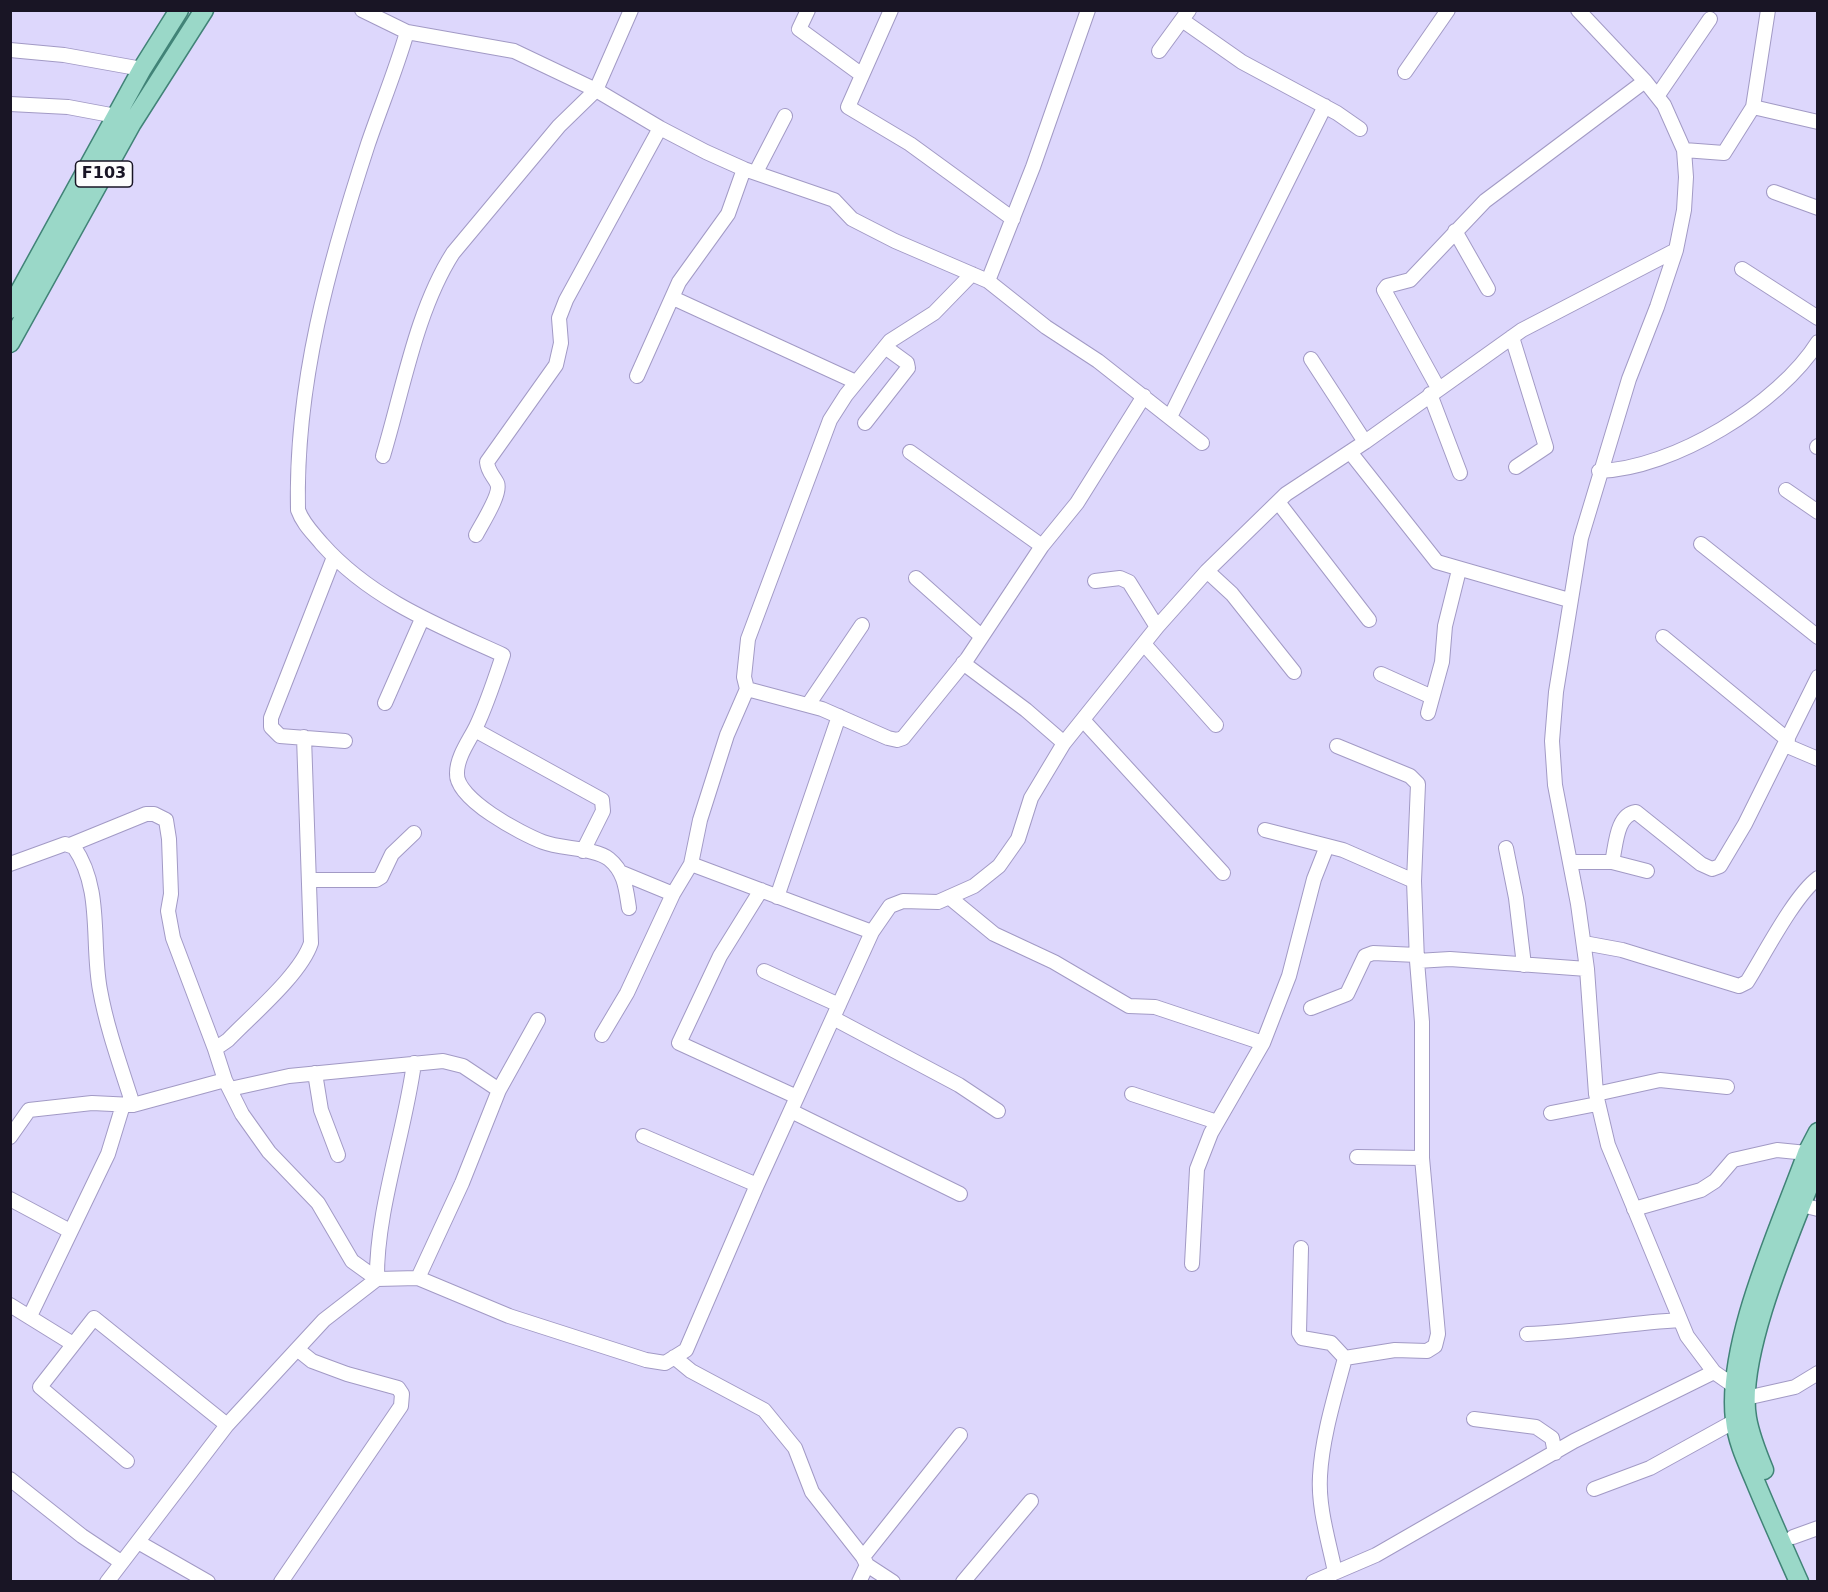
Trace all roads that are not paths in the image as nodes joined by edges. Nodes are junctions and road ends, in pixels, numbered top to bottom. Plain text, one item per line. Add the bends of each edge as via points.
1 (179, 10) edge
2 (204, 10) edge
3 (362, 10) edge
4 (631, 10) edge
5 (808, 10) edge
6 (891, 10) edge
7 (1088, 10) edge
8 (1448, 10) edge
9 (1578, 10) edge
10 (1768, 10) edge
11 (1185, 14) edge
12 (1710, 19) dead end
13 (406, 32) junction
14 (10, 50) edge
15 (1159, 51) dead end
16 (142, 69) junction
17 (1406, 72) dead end
18 (862, 75) junction
19 (1645, 81) junction
20 (597, 90) junction
21 (1658, 95) junction
22 (10, 104) edge
23 (1325, 106) junction
24 (1753, 106) junction
25 (116, 116) junction
26 (785, 116) dead end
27 (1818, 122) edge
28 (660, 128) junction
29 (1360, 129) dead end
30 (1684, 150) junction
31 (750, 171) junction
32 (1774, 192) dead end
33 (1818, 208) edge
34 (1013, 219) junction
35 (1455, 231) junction
36 (1676, 250) junction
37 (1742, 270) dead end
38 (972, 274) junction
39 (988, 281) junction
40 (1488, 289) dead end
41 (673, 297) junction
42 (10, 309) edge
43 (1818, 318) edge
44 (1512, 337) junction
45 (1818, 342) edge
46 (10, 343) edge
47 (885, 347) junction
48 (1311, 359) dead end
49 (638, 376) dead end
50 (856, 382) junction
51 (1434, 391) junction
52 (1144, 396) junction
53 (1170, 417) junction
54 (865, 423) dead end
55 (1365, 442) junction
56 (1202, 443) dead end
57 (910, 452) dead end
58 (1350, 452) junction
59 (383, 456) dead end
60 (1516, 467) dead end
61 (1599, 471) junction
62 (1460, 473) dead end
63 (1786, 490) dead end
64 (1278, 502) junction
65 (1818, 512) edge
66 (476, 535) dead end
67 (1701, 544) dead end
68 (1042, 546) junction
69 (334, 557) junction
70 (1459, 570) junction
71 (1207, 571) junction
72 (916, 578) dead end
73 (1095, 580) dead end
74 (1569, 600) junction
75 (422, 619) junction
76 (1369, 620) dead end
77 (862, 626) dead end
78 (1157, 627) junction
79 (981, 636) junction
80 (1663, 637) dead end
81 (1818, 637) edge
82 (1144, 644) junction
83 (963, 663) junction
84 (1294, 672) dead end
85 (1381, 674) dead end
86 (1818, 677) edge
87 (747, 689) junction
88 (1432, 697) junction
89 (385, 703) dead end
90 (808, 705) junction
91 (1428, 713) dead end
92 (839, 716) junction
93 (1083, 720) junction
94 (1215, 725) dead end
95 (475, 730) junction
96 (303, 737) junction
97 (345, 741) dead end
98 (1064, 743) junction
99 (1786, 743) junction
100 (1337, 746) dead end
101 (1818, 759) edge
102 (1265, 830) dead end
103 (414, 833) dead end
104 (70, 845) junction
105 (1327, 846) junction
106 (1506, 848) dead end
107 (584, 851) junction
108 (1570, 862) junction
109 (1612, 862) junction
110 (10, 864) edge
111 (691, 864) junction
112 (1647, 871) dead end
113 (622, 873) junction
114 (1223, 873) dead end
115 (1818, 878) edge
116 (309, 880) junction
117 (1414, 881) junction
118 (761, 890) junction
119 (673, 894) junction
120 (777, 897) junction
121 (949, 897) junction
122 (629, 908) dead end
123 (872, 932) junction
124 (1584, 943) junction
125 (1417, 958) junction
126 (1524, 965) junction
127 (1587, 969) junction
128 (764, 971) dead end
129 (1311, 1008) dead end
130 (836, 1011) junction
131 (538, 1020) dead end
132 (602, 1035) dead end
133 (1263, 1043) junction
134 (215, 1049) junction
135 (414, 1063) junction
136 (315, 1073) junction
137 (228, 1084) junction
138 (1727, 1087) dead end
139 (499, 1090) junction
140 (1132, 1094) dead end
141 (797, 1097) junction
142 (1596, 1099) junction
143 (128, 1105) junction
144 (791, 1110) junction
145 (998, 1112) dead end
146 (1551, 1113) dead end
147 (1217, 1122) junction
148 (1818, 1132) edge
149 (643, 1136) dead end
150 (10, 1137) edge
151 (338, 1155) dead end
152 (1357, 1157) dead end
153 (1422, 1158) junction
154 (1812, 1158) edge
155 (757, 1185) junction
156 (960, 1194) dead end
157 (10, 1199) edge
158 (1810, 1207) edge
159 (1634, 1209) junction
160 (70, 1231) junction
161 (1301, 1248) dead end
162 (1192, 1264) dead end
163 (418, 1278) junction
164 (376, 1279) junction
165 (10, 1305) edge
166 (30, 1316) junction
167 (1680, 1320) junction
168 (1527, 1334) dead end
169 (74, 1344) junction
170 (297, 1350) junction
171 (674, 1357) junction
172 (1345, 1358) junction
173 (1714, 1372) junction
174 (1818, 1373) edge
175 (1740, 1392) junction
176 (1474, 1419) dead end
177 (1735, 1421) junction
178 (226, 1425) junction
179 (960, 1435) dead end
180 (1555, 1453) junction
181 (127, 1461) dead end
182 (10, 1479) edge
183 (1594, 1489) dead end
184 (1031, 1501) dead end
185 (1818, 1528) edge
186 (1793, 1537) junction
187 (138, 1542) junction
188 (865, 1561) junction
189 (121, 1562) junction
190 (1335, 1572) junction
191 (107, 1581) edge
192 (208, 1581) edge
193 (281, 1581) edge
194 (859, 1581) edge
195 (893, 1581) edge
196 (963, 1581) edge
197 (1313, 1581) edge
198 (1799, 1581) edge
199 (1812, 1581) edge

1 - 16 main road, F103
2 - 46 main road, F103 via 132,123
3 - 13 street
4 - 20 street
5 - 18 street via 799,29
6 - 18 street
7 - 34 street
8 - 17 street
9 - 19 street
10 - 24 street
11 - 15 street
11 - 23 street via 1242,62
12 - 21 street
13 - 20 street via 514,51
13 - 69 street via 322,295 310,353 298,510 302,521
14 - 16 street via 74,56
16 - 25 main road, F103
18 - 34 street via 848,107 910,144
19 - 21 street
19 - 35 street via 1485,201
20 - 28 street
20 - 59 street via 559,126 453,253 439,276
21 - 30 street
22 - 25 street via 68,107
23 - 29 street
23 - 53 street
24 - 27 street
24 - 30 street via 1724,153
25 - 42 main road, F103
26 - 31 street
28 - 31 street
28 - 66 street via 566,300 559,318 561,342 556,365 488,462 498,492
30 - 36 street via 1684,210
31 - 38 street via 834,200 852,219
31 - 41 street via 728,214 679,282
32 - 33 street
34 - 39 street
35 - 40 street
35 - 51 street via 1410,280 1384,290
36 - 44 street
36 - 61 street
37 - 43 street
38 - 39 street
38 - 47 street via 939,308 896,335
39 - 52 street
41 - 49 street
41 - 50 street
44 - 51 street
44 - 60 street via 1546,447
45 - 61 street via 1805,362 1749,413 1725,428 1649,463 1620,471
47 - 50 street
47 - 54 street via 907,363 908,368
48 - 55 street
50 - 87 street via 830,420 748,639 744,677
51 - 55 street
51 - 62 street
52 - 53 street
52 - 68 street via 1077,503
53 - 56 street
55 - 58 street
57 - 68 street
58 - 64 street
58 - 70 street via 1431,557
61 - 74 street
63 - 65 street
64 - 71 street
64 - 76 street
67 - 81 street
68 - 79 street
69 - 75 street
69 - 96 street via 271,718 275,733
70 - 74 street
70 - 88 street
71 - 78 street
71 - 84 street via 1232,594
72 - 79 street
73 - 78 street via 1120,578 1130,582
74 - 108 street via 1552,741 1555,784
75 - 89 street
75 - 95 street via 502,654
77 - 90 street
78 - 82 street
79 - 83 street
80 - 99 street
82 - 93 street
82 - 94 street
83 - 92 street via 903,738 888,738
83 - 98 street
85 - 88 street
86 - 99 street
87 - 90 street
87 - 111 street via 727,735 700,820
88 - 91 street
90 - 92 street
92 - 120 street
93 - 98 street
93 - 114 street
95 - 107 street via 602,800 603,811
95 - 107 street via 456,774 461,789 515,828 544,842
96 - 97 street
96 - 116 street
98 - 121 street via 1030,798 1018,839 999,866 974,886
99 - 101 street
99 - 109 street via 1720,866 1712,869 1701,864 1636,812 1621,824
100 - 117 street via 1410,776 1418,784
102 - 105 street
103 - 116 street via 392,854 376,880
104 - 110 street
104 - 134 street via 146,814 154,813 166,820 171,894 168,911 173,938
104 - 143 street via 78,852 90,881 99,989
105 - 117 street
105 - 133 street via 1314,879 1289,976
106 - 126 street
107 - 113 street via 607,858
108 - 109 street
108 - 124 street
109 - 112 street
111 - 118 street
111 - 119 street
113 - 119 street
113 - 122 street
115 - 124 street via 1747,982 1739,987 1622,950
116 - 134 street via 311,943 307,956
117 - 125 street
118 - 120 street
118 - 141 street via 720,956 678,1043
119 - 132 street via 627,993
120 - 123 street
121 - 123 street via 938,902 903,901 890,906
121 - 133 street via 994,934 1054,962 1129,1006 1155,1007
123 - 130 street
124 - 127 street
125 - 126 street
125 - 129 street via 1373,953 1365,956 1347,994
125 - 153 street via 1422,1022
126 - 127 street
127 - 142 street
128 - 130 street
130 - 141 street
130 - 145 street
131 - 139 street
133 - 147 street
134 - 137 street
135 - 136 street
135 - 139 street via 455,1063
135 - 164 street via 376,1252
136 - 137 street
136 - 151 street via 321,1110
137 - 143 street
137 - 164 street via 242,1114 269,1152 318,1203 352,1261
138 - 142 street via 1660,1080
139 - 163 street
140 - 147 street
141 - 144 street
142 - 146 street
142 - 159 street via 1608,1145
143 - 150 street via 92,1103 29,1110
143 - 160 street
144 - 155 street
144 - 156 street
147 - 162 street via 1197,1168
148 - 154 main road
149 - 155 street
152 - 153 street
153 - 172 street via 1436,1291 1435,1346 1427,1351 1395,1350
154 - 158 main road
154 - 159 street via 1777,1150 1740,1157 1701,1190
154 - 175 main road via 1744,1330 1737,1359
155 - 171 street via 686,1350
157 - 160 street
158 - 175 main road via 1757,1333
159 - 167 street
160 - 166 street
161 - 172 street via 1299,1333 1302,1338 1331,1343
163 - 164 street
163 - 171 street via 508,1316 646,1360 665,1363
164 - 170 street via 324,1320
165 - 166 street
166 - 169 street
167 - 168 street
167 - 173 street
169 - 178 street via 90,1319 98,1319
169 - 181 street via 41,1384 41,1390
170 - 178 street
170 - 193 street via 312,1361 398,1388 402,1394 401,1406
171 - 188 street via 691,1371 764,1410 795,1448 812,1492
172 - 190 street via 1320,1476
173 - 175 street
173 - 180 street
174 - 175 street via 1795,1387
175 - 177 main road
175 - 186 main road via 1754,1446
176 - 180 street via 1536,1427 1552,1438
177 - 183 street via 1650,1468
177 - 198 main road via 1742,1449
178 - 187 street
179 - 188 street
180 - 190 street via 1376,1555
182 - 189 street
184 - 196 street
185 - 186 street
186 - 199 main road
187 - 189 street
187 - 192 street
188 - 194 street
188 - 195 street
189 - 191 street
190 - 197 street

